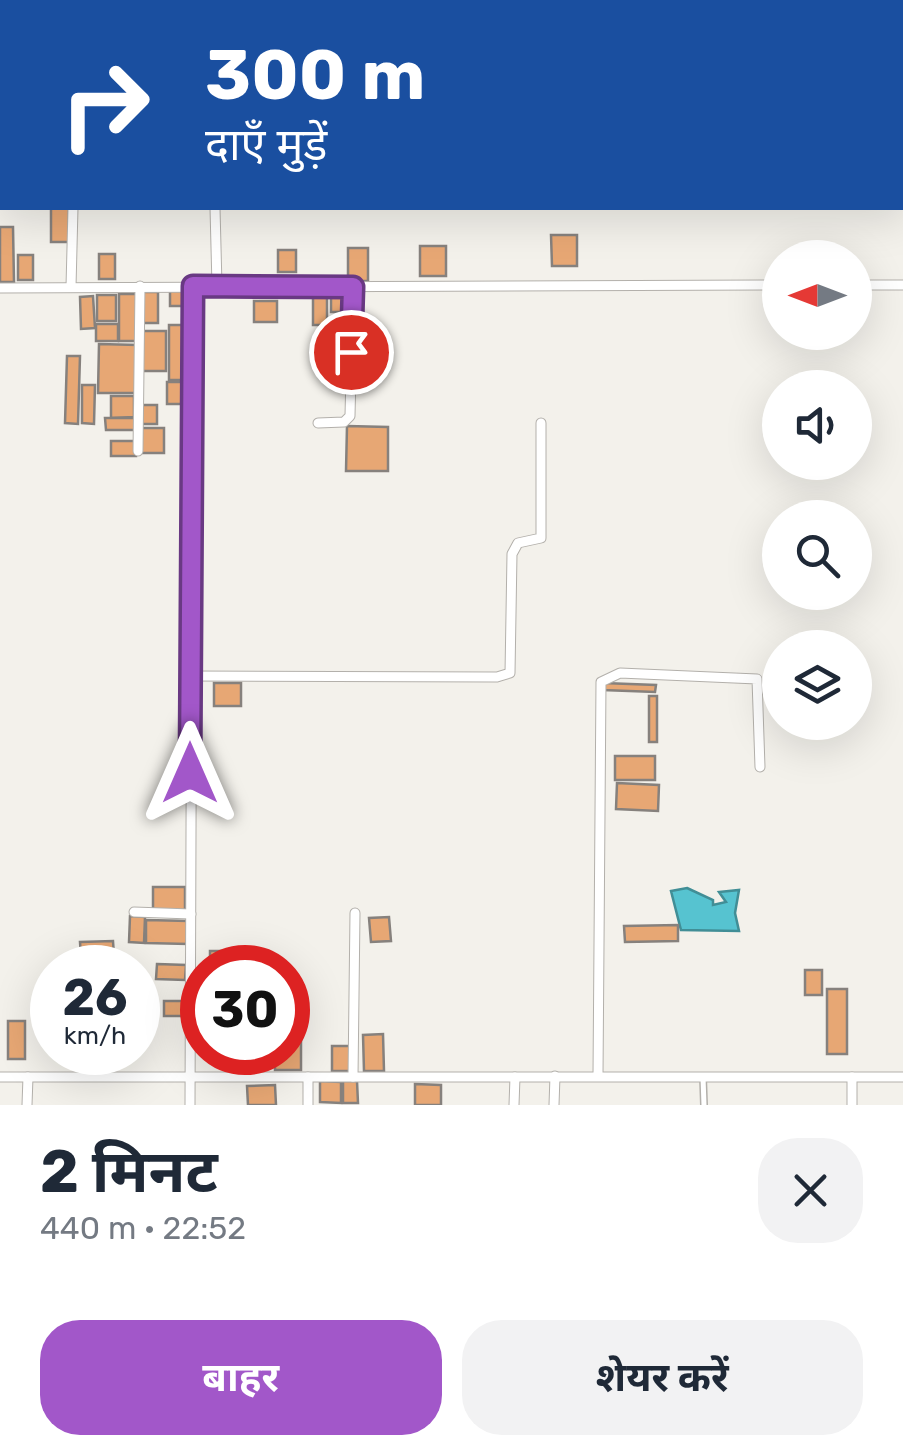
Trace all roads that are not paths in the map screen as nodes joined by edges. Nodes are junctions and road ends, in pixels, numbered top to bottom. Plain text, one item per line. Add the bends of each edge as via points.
1 (73, 210) edge
2 (215, 210) edge
3 (762, 285) edge
4 (872, 285) edge
5 (903, 285) edge
6 (140, 286) junction
7 (193, 286) junction
8 (217, 286) junction
9 (71, 287) junction
10 (353, 287) junction
11 (0, 288) edge
12 (318, 423) dead end
13 (541, 423) dead end
14 (138, 452) dead end
15 (190, 676) junction
16 (760, 768) dead end
17 (134, 912) dead end
18 (354, 913) dead end
19 (190, 914) junction
20 (190, 1076) junction
21 (554, 1076) junction
22 (598, 1076) junction
23 (0, 1077) edge
24 (28, 1077) junction
25 (308, 1077) junction
26 (352, 1077) junction
27 (515, 1077) junction
28 (703, 1077) junction
29 (852, 1077) junction
30 (903, 1077) edge
31 (27, 1105) edge
32 (190, 1105) edge
33 (308, 1105) edge
34 (514, 1105) edge
35 (554, 1105) edge
36 (704, 1105) edge
37 (852, 1105) edge

1 - 9 street
2 - 8 street
3 - 10 street
4 - 5 street
6 - 7 street
6 - 9 street
6 - 14 street
7 - 8 street
7 - 15 street
8 - 10 street
9 - 11 street
10 - 12 street via 350,416
13 - 15 street via 541,538 518,544 512,554 510,673
15 - 19 street
16 - 22 street via 757,678 620,673 601,682
17 - 19 street
18 - 26 street
19 - 20 street
20 - 24 street
20 - 25 street
20 - 32 street
21 - 22 street
21 - 27 street
21 - 35 street
22 - 28 street
23 - 24 street
24 - 31 street
25 - 26 street
25 - 33 street
26 - 27 street
27 - 34 street
28 - 29 street
28 - 36 lane
29 - 30 street
29 - 37 street

